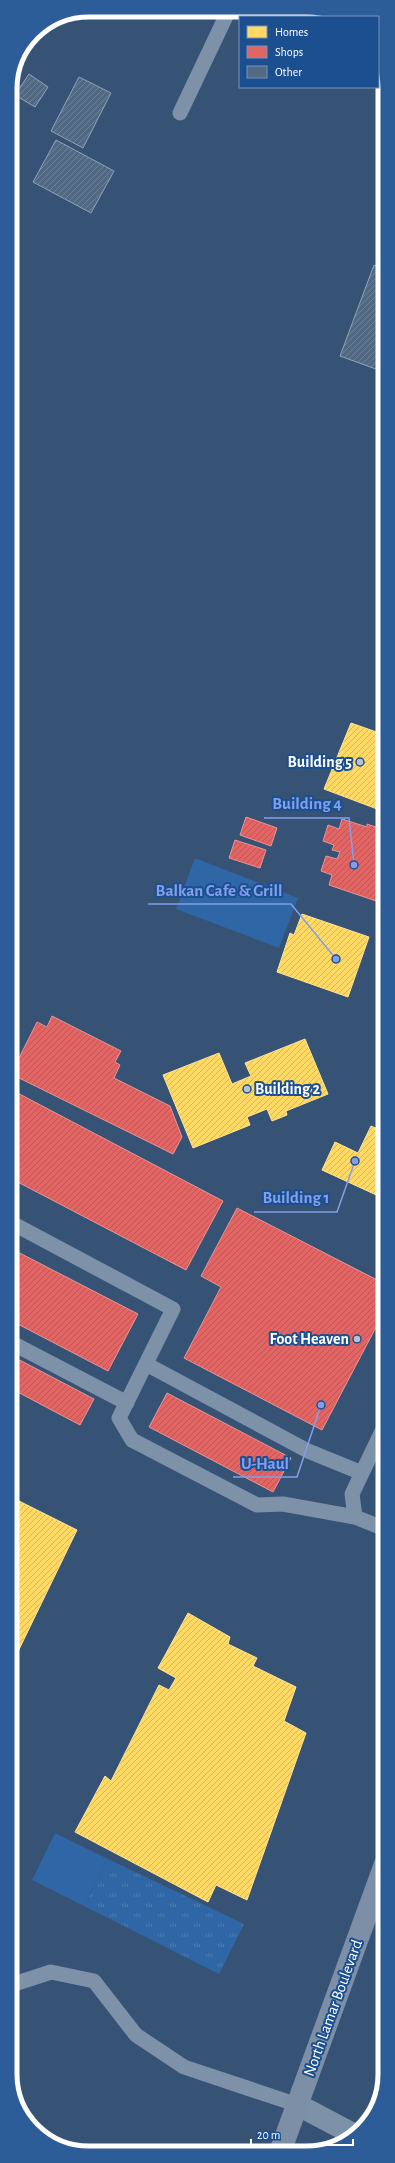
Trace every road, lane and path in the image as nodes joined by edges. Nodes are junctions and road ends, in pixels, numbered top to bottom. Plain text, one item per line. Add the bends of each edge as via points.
1 (226, 17) edge
2 (180, 113) dead end
3 (17, 1226) edge
4 (17, 1346) edge
5 (146, 1364) junction
6 (127, 1402) junction
7 (378, 1440) edge
8 (362, 1473) junction
9 (355, 1517) junction
10 (378, 1526) edge
11 (378, 1883) edge
12 (17, 1983) edge
13 (298, 2104) junction
14 (349, 2132) edge
15 (282, 2146) edge

1 - 2 lane
3 - 5 lane via 173,1309
4 - 6 lane
5 - 6 lane
5 - 8 lane via 308,1451
6 - 9 lane via 119,1418 132,1440 258,1505 283,1504
7 - 8 lane
8 - 9 lane via 352,1494
9 - 10 lane
11 - 13 main road, North Lamar Boulevard
12 - 13 lane via 51,1972 94,1981 136,2035 184,2067
13 - 14 street
13 - 15 main road, North Lamar Boulevard

